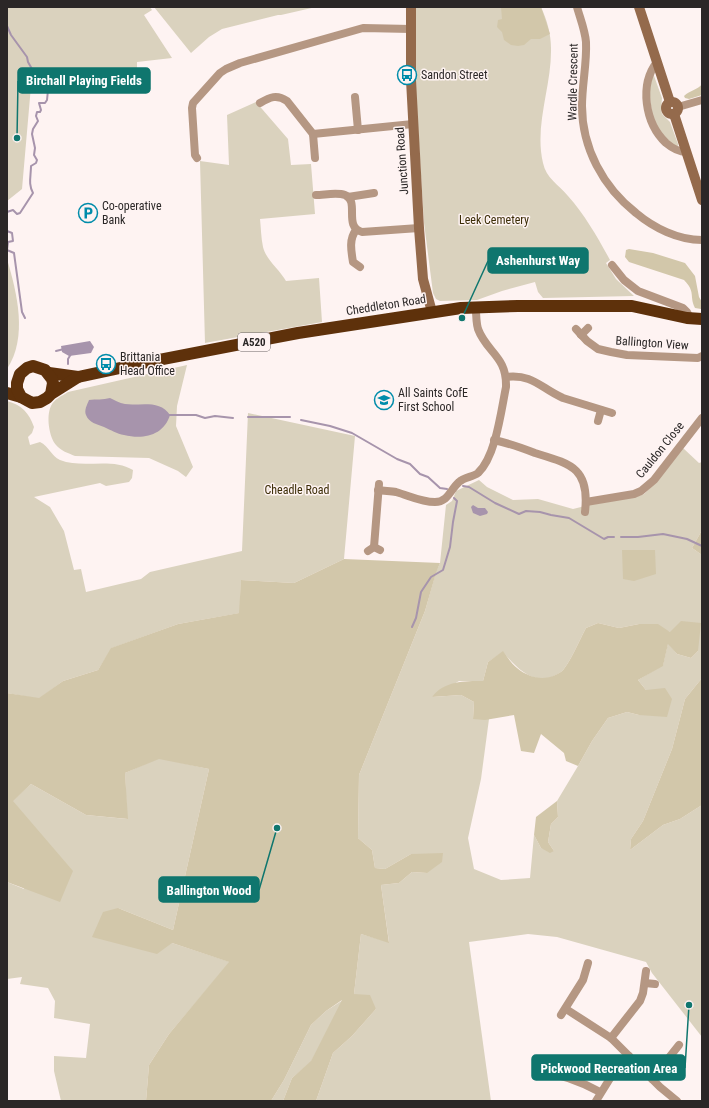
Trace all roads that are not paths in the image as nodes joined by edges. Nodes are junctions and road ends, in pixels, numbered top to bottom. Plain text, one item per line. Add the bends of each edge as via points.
1 (411, 7) edge
2 (577, 7) edge
3 (639, 7) edge
4 (411, 29) junction
5 (657, 62) junction
6 (355, 97) dead end
7 (702, 100) edge
8 (260, 103) dead end
9 (674, 108) junction
10 (413, 124) junction
11 (358, 130) junction
12 (313, 134) junction
13 (686, 152) junction
14 (197, 158) dead end
15 (315, 158) dead end
16 (374, 193) dead end
17 (316, 195) dead end
18 (348, 197) junction
19 (702, 200) edge
20 (419, 228) junction
21 (356, 230) junction
22 (702, 240) edge
23 (612, 265) dead end
24 (360, 267) dead end
25 (476, 307) junction
26 (432, 312) junction
27 (690, 318) junction
28 (702, 320) edge
29 (588, 328) dead end
30 (702, 356) edge
31 (49, 373) junction
32 (506, 376) junction
33 (78, 378) junction
34 (18, 379) junction
35 (7, 386) edge
36 (7, 393) edge
37 (51, 394) junction
38 (21, 397) junction
39 (601, 410) junction
40 (612, 413) dead end
41 (702, 418) edge
42 (598, 421) dead end
43 (494, 440) junction
44 (586, 502) junction
45 (585, 512) dead end
46 (374, 549) dead end
47 (577, 968) dead end
48 (646, 971) dead end
49 (645, 983) junction
50 (655, 984) dead end
51 (611, 1038) junction
52 (674, 1047) dead end
53 (629, 1056) junction
54 (542, 1075) dead end
55 (652, 1079) junction
56 (600, 1092) junction
57 (596, 1101) edge
58 (677, 1101) edge

1 - 4 street, Junction Road
2 - 22 street, Wardle Crescent via 586,41 582,107 584,125 587,142 598,169 618,196 641,218 678,236
3 - 5 street
4 - 10 street, Junction Road
4 - 14 street via 363,28 226,69 193,103
5 - 9 street
5 - 13 street via 652,68 647,85 648,112 660,136 670,147
6 - 11 street
7 - 9 street
8 - 12 street via 272,96 282,98
9 - 13 street
10 - 11 street
10 - 20 street, Junction Road
11 - 12 street
12 - 15 street
13 - 19 street
16 - 18 street
17 - 18 street via 341,194
18 - 21 street
20 - 21 street via 362,232
20 - 26 street, Junction Road via 424,279
21 - 24 street via 351,240 352,255 353,262
23 - 27 street via 617,273 638,291 683,308
25 - 26 highway, Cheddleton Road / A520
25 - 27 highway, Cheddleton Road / A520 via 632,306
25 - 32 street via 478,328 503,366
26 - 33 highway, Cheddleton Road / A520 via 298,334
27 - 28 highway, Cheddleton Road / A520
29 - 30 street, Ballington View via 578,332 598,349 666,357
31 - 33 highway, Cheddleton Road / A520
31 - 34 highway, Cheddleton Road via 41,367 30,367 22,371
31 - 37 highway via 53,384
32 - 39 street via 520,376 537,381 555,394
32 - 43 street via 506,387
33 - 37 highway, Cheddleton Road / A520
34 - 35 highway, Cheddleton Road
34 - 38 highway via 17,389
36 - 38 highway, Cheddleton Road
37 - 38 highway, Cheddleton Road via 43,401 35,403
39 - 40 street
39 - 42 street
41 - 44 street, Cauldon Close via 654,480 641,492
43 - 44 street via 572,466 586,489
43 - 46 street via 487,460 477,474 460,481 446,499 440,502 418,500 379,487
44 - 45 street
47 - 51 street via 587,967 583,980 564,1012
48 - 49 street
49 - 50 street
49 - 51 street via 640,1001
51 - 53 street
52 - 55 street
53 - 55 street
53 - 56 street
54 - 56 street via 575,1080
55 - 58 street
56 - 57 street

